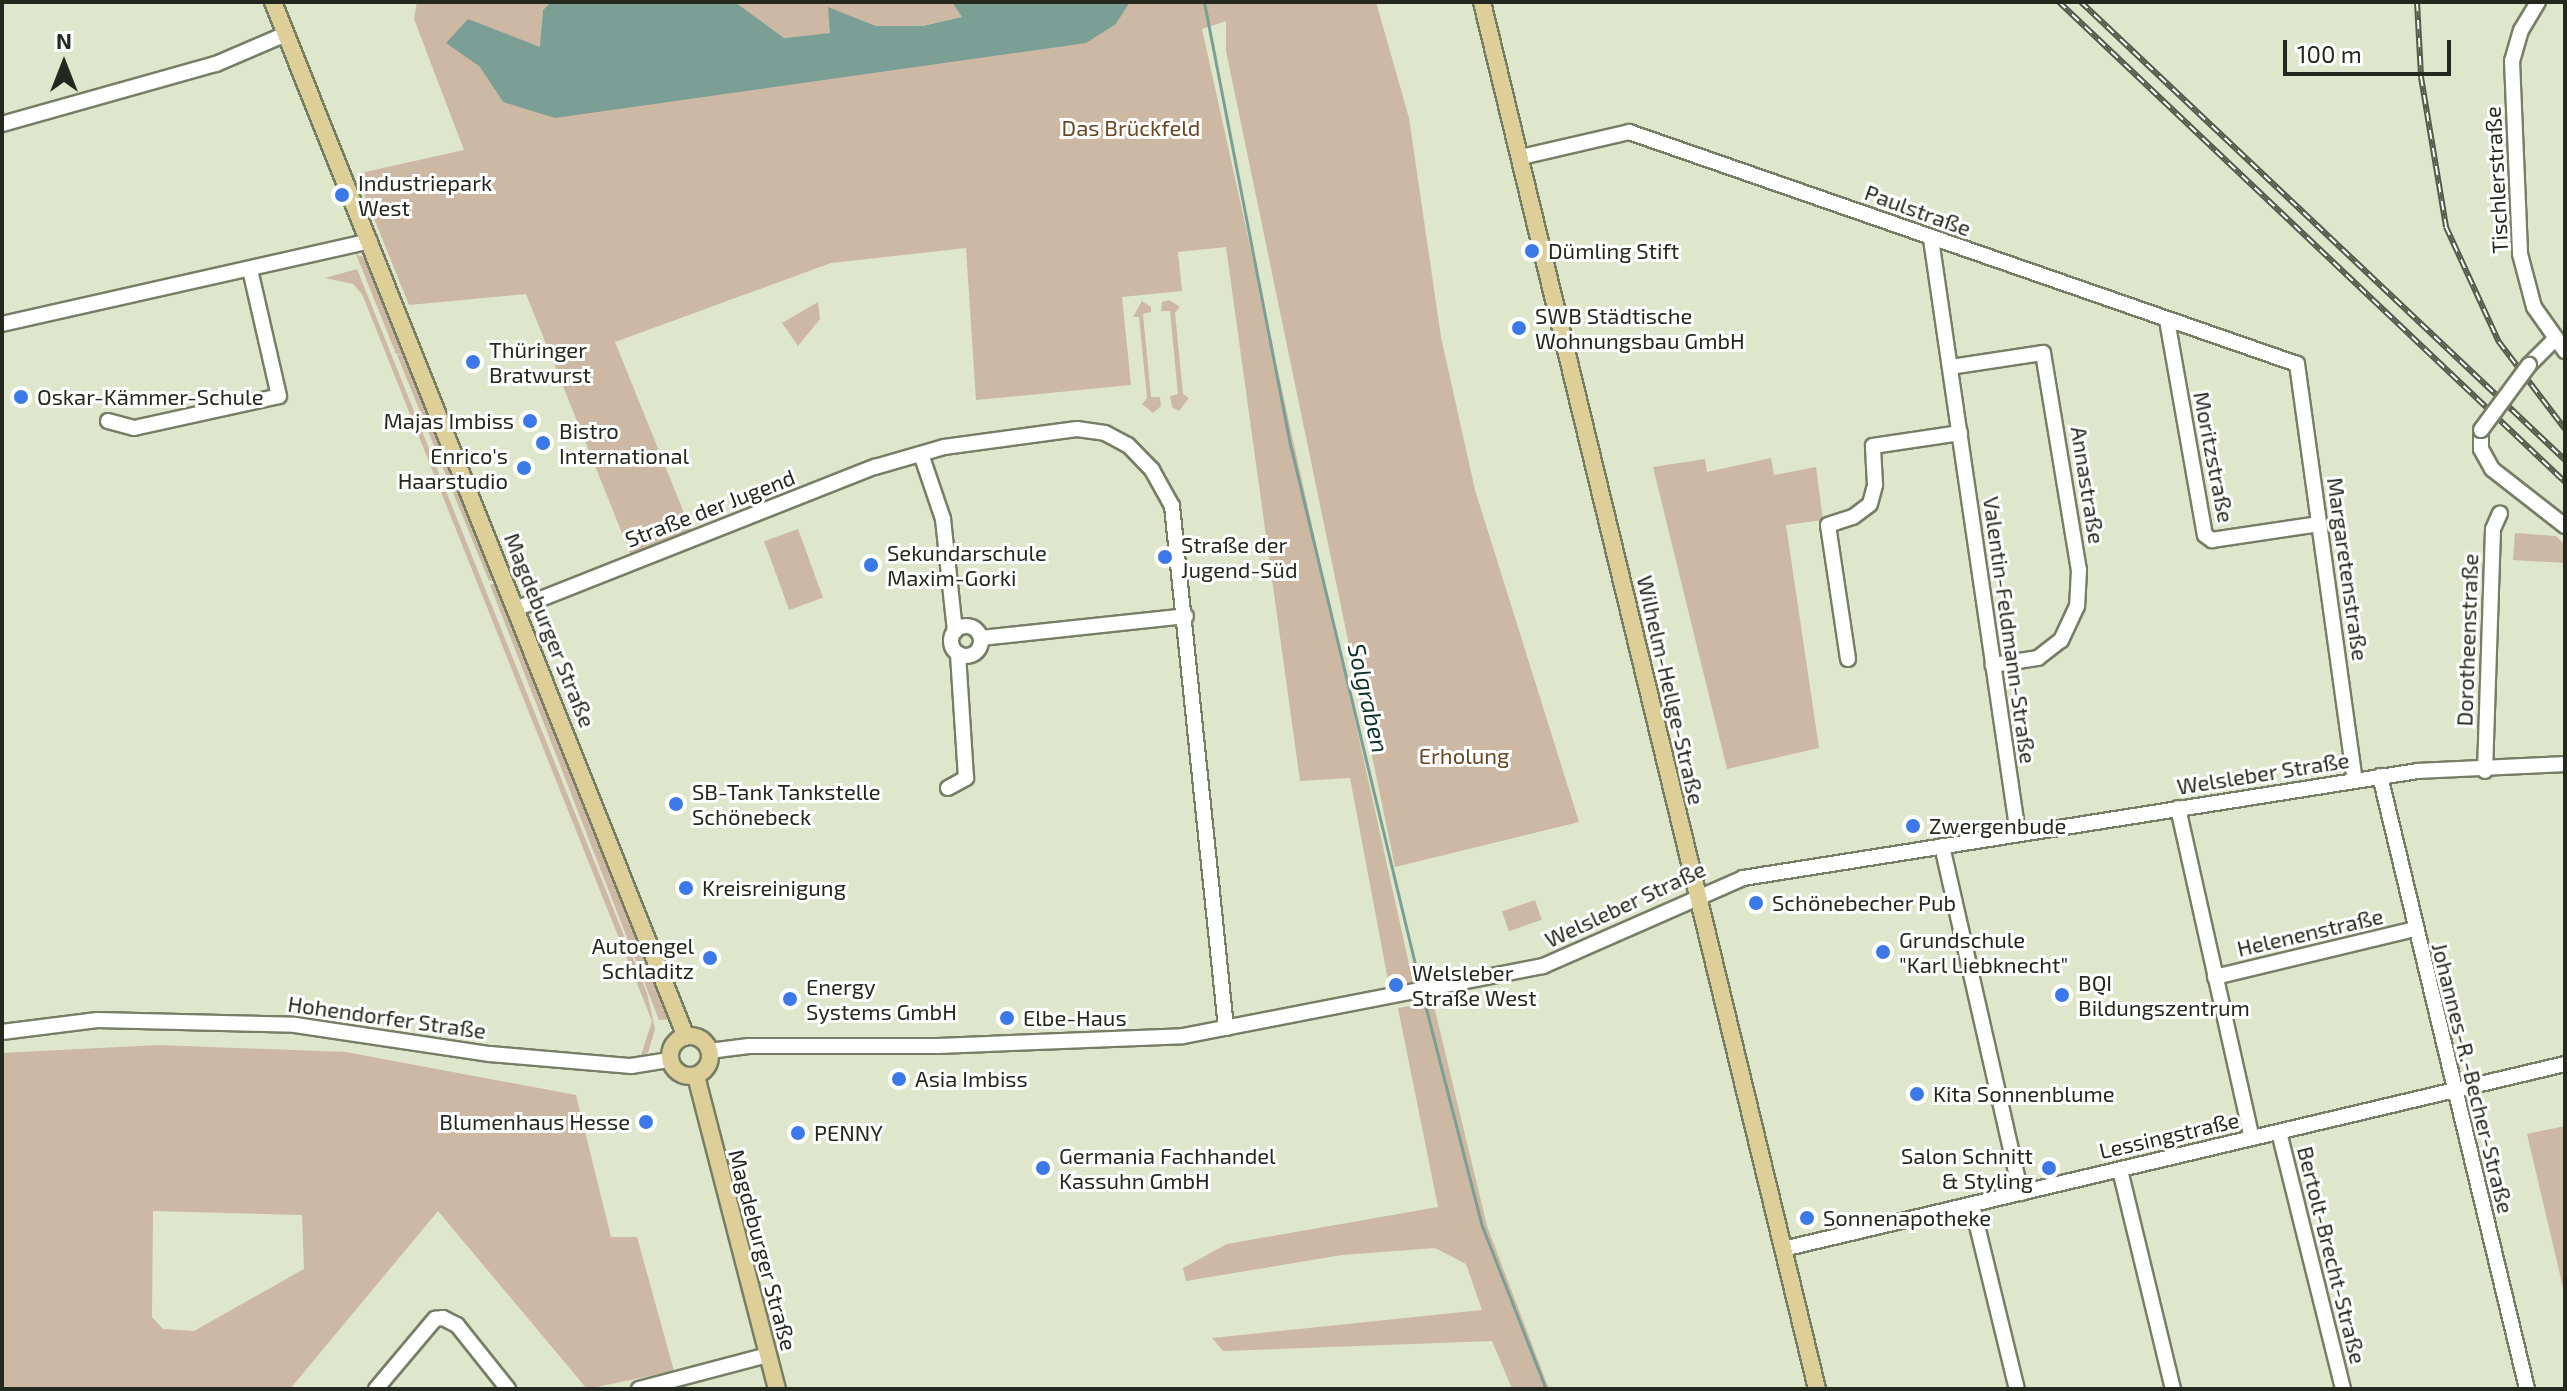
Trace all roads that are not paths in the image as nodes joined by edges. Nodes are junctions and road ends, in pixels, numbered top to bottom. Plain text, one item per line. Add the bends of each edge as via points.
1 (273, 2) edge
2 (1482, 2) edge
3 (2538, 2) edge
4 (286, 34) junction
5 (2, 124) edge
6 (1521, 157) junction
7 (1931, 239) junction
8 (370, 241) junction
9 (250, 269) junction
10 (2167, 320) junction
11 (2, 324) edge
12 (2560, 345) edge
13 (2297, 364) joint
14 (1950, 367) junction
15 (108, 421) dead end
16 (1960, 433) junction
17 (921, 454) junction
18 (2500, 513) dead end
19 (2319, 524) junction
20 (2565, 526) edge
21 (518, 608) junction
22 (1186, 616) junction
23 (955, 631) junction
24 (981, 638) junction
25 (958, 653) junction
26 (1848, 659) dead end
27 (1993, 665) junction
28 (2565, 764) edge
29 (2485, 771) junction
30 (2380, 776) junction
31 (2355, 780) junction
32 (948, 788) dead end
33 (2178, 808) junction
34 (2018, 834) junction
35 (1942, 846) junction
36 (1698, 894) junction
37 (2415, 929) junction
38 (2215, 977) junction
39 (1226, 1028) junction
40 (2, 1032) edge
41 (686, 1037) junction
42 (709, 1051) junction
43 (670, 1060) junction
44 (2565, 1064) edge
45 (696, 1076) junction
46 (2453, 1091) junction
47 (2279, 1132) junction
48 (2252, 1138) junction
49 (2120, 1170) junction
50 (2021, 1193) junction
51 (1972, 1205) junction
52 (1783, 1249) junction
53 (768, 1355) junction
54 (376, 1389) edge
55 (508, 1389) edge
56 (639, 1389) edge
57 (777, 1389) edge
58 (1817, 1389) edge
59 (2017, 1389) edge
60 (2173, 1389) edge
61 (2343, 1389) edge
62 (2527, 1389) edge

1 - 4 main road, Magdeburger Straße
2 - 6 main road, Wilhelm-Hellge-Straße
3 - 12 street, Tischlerstraße via 2521,30 2511,72 2520,254 2530,297
4 - 5 street via 216,64
4 - 8 main road, Magdeburger Straße
6 - 7 street, Paulstraße via 1629,132
6 - 36 main road, Wilhelm-Hellge-Straße
7 - 10 street, Paulstraße
7 - 14 street, Valentin-Feldmann-Straße
8 - 9 street
8 - 21 main road, Magdeburger Straße
9 - 11 street
9 - 15 street via 279,396 134,428
10 - 13 street, Paulstraße
10 - 19 street, Moritzstraße via 2205,535 2212,540
12 - 20 street, bridge via 2529,365 2481,430 2481,449 2492,469
13 - 19 street, Margaretenstraße
14 - 16 street, Valentin-Feldmann-Straße
14 - 27 street, Annastraße via 2043,353 2079,570 2077,606 2061,640 2038,658
16 - 26 street via 1873,446 1875,485 1870,504 1853,517 1828,525
16 - 27 street, Valentin-Feldmann-Straße
17 - 21 street, Straße der Jugend
17 - 22 street, Straße der Jugend via 983,439 1077,429 1105,433 1128,445 1152,470 1172,506
17 - 23 street via 943,519
18 - 29 street, Dorotheenstraße via 2493,529
19 - 31 street, Margaretenstraße
21 - 41 main road, Magdeburger Straße
22 - 24 street
22 - 39 street, Straße der Jugend
23 - 24 street via 970,627
23 - 25 street via 952,645
24 - 25 street via 975,653
25 - 32 street via 966,778
27 - 34 street, Valentin-Feldmann-Straße
28 - 29 street, Welsleber Straße
29 - 30 street, Welsleber Straße
30 - 31 street, Welsleber Straße
30 - 37 street, Johannes-R.-Becher-Straße
31 - 33 street, Welsleber Straße
33 - 34 street, Welsleber Straße
33 - 38 street
34 - 35 street, Welsleber Straße
35 - 36 street, Welsleber Straße via 1743,878
35 - 50 street
36 - 39 street, Welsleber Straße via 1543,966
36 - 52 main road, Wilhelm-Hellge-Straße
37 - 38 street, Helenenstraße
37 - 46 street, Johannes-R.-Becher-Straße
38 - 48 street
39 - 42 street, Welsleber Straße via 1134,1041 749,1046
40 - 43 street, Hohendorfer Straße via 97,1020 295,1025 490,1054 631,1066
41 - 42 main road via 700,1039
41 - 43 main road via 672,1047
42 - 45 main road via 706,1068
43 - 45 main road via 678,1072
44 - 46 street, Lessingstraße
45 - 53 main road, Magdeburger Straße
46 - 47 street, Lessingstraße
46 - 62 street, Johannes-R.-Becher-Straße
47 - 48 street, Lessingstraße
47 - 61 street, Bertolt-Brecht-Straße
48 - 49 street, Lessingstraße
49 - 50 street, Lessingstraße
49 - 60 street
50 - 51 street, Lessingstraße
51 - 52 street, Lessingstraße
51 - 59 street
52 - 58 main road, Wilhelm-Hellge-Straße
53 - 56 street
53 - 57 main road, Magdeburger Straße
54 - 55 street via 435,1319 443,1318 457,1325

